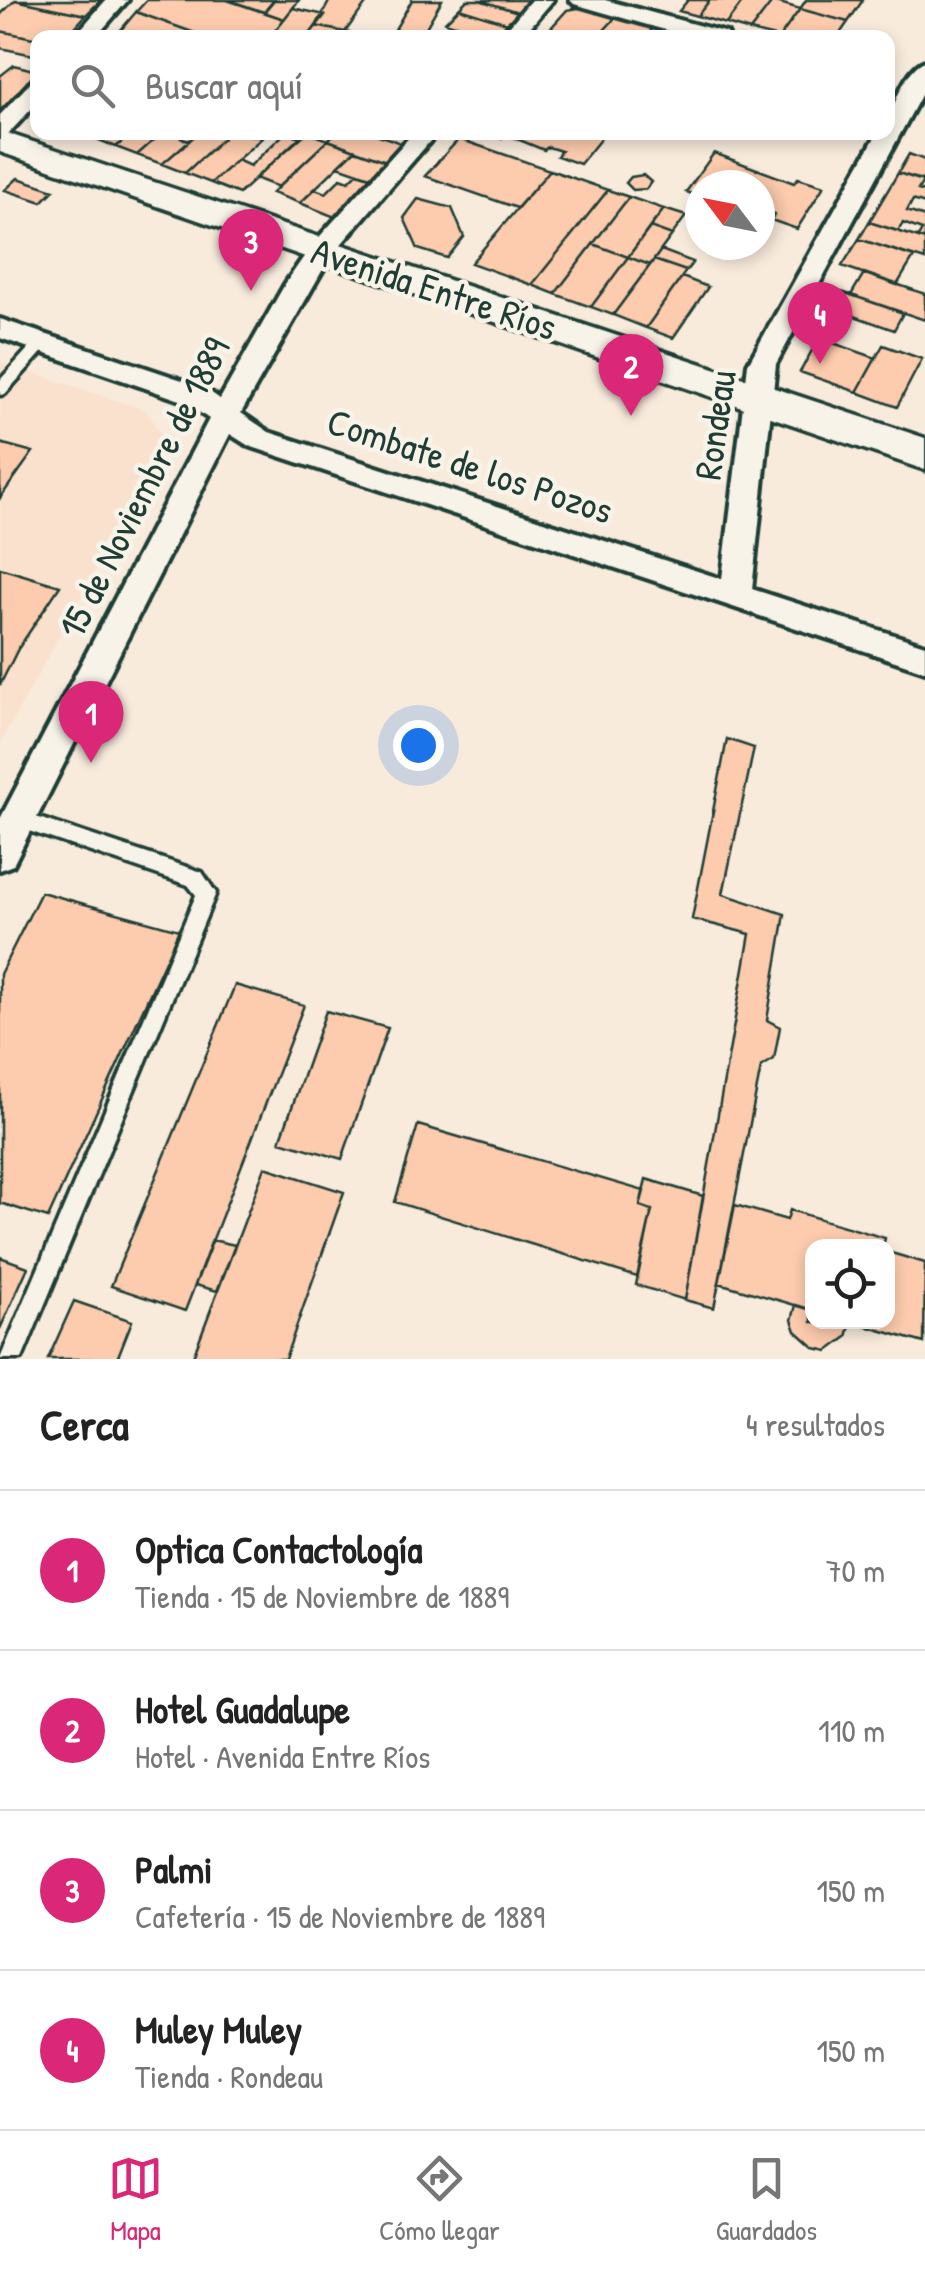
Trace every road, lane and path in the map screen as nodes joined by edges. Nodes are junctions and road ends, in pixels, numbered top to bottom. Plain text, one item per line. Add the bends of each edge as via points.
1 (118, 0) edge
2 (542, 0) edge
3 (580, 0) edge
4 (91, 30) edge
5 (516, 30) edge
6 (691, 30) edge
7 (912, 83) edge
8 (27, 94) edge
9 (895, 115) edge
10 (0, 129) edge
11 (420, 140) edge
12 (882, 140) edge
13 (0, 141) edge
14 (321, 252) junction
15 (0, 328) edge
16 (42, 342) junction
17 (0, 390) edge
18 (756, 397) junction
19 (227, 414) junction
20 (925, 454) edge
21 (736, 595) junction
22 (925, 658) edge
23 (18, 819) junction
24 (0, 854) edge
25 (10, 1359) edge

1 - 4 street
2 - 5 street
3 - 6 street
7 - 9 street, Rondeau
8 - 10 street
11 - 14 street, 15 de Noviembre de 1889
12 - 18 street, Rondeau via 762,364
13 - 14 main road, Avenida Entre Ríos
14 - 18 main road, Avenida Entre Ríos
14 - 19 street, 15 de Noviembre de 1889
15 - 16 street, Combate de los Pozos
16 - 17 lane
16 - 19 street, Combate de los Pozos via 192,394
18 - 20 main road, Avenida Entre Ríos
18 - 21 street, Rondeau
19 - 21 street, Combate de los Pozos via 259,438
19 - 23 street, 15 de Noviembre de 1889
21 - 22 street, Combate de los Pozos
23 - 24 street, 15 de Noviembre de 1889
23 - 25 lane via 195,878 206,893

